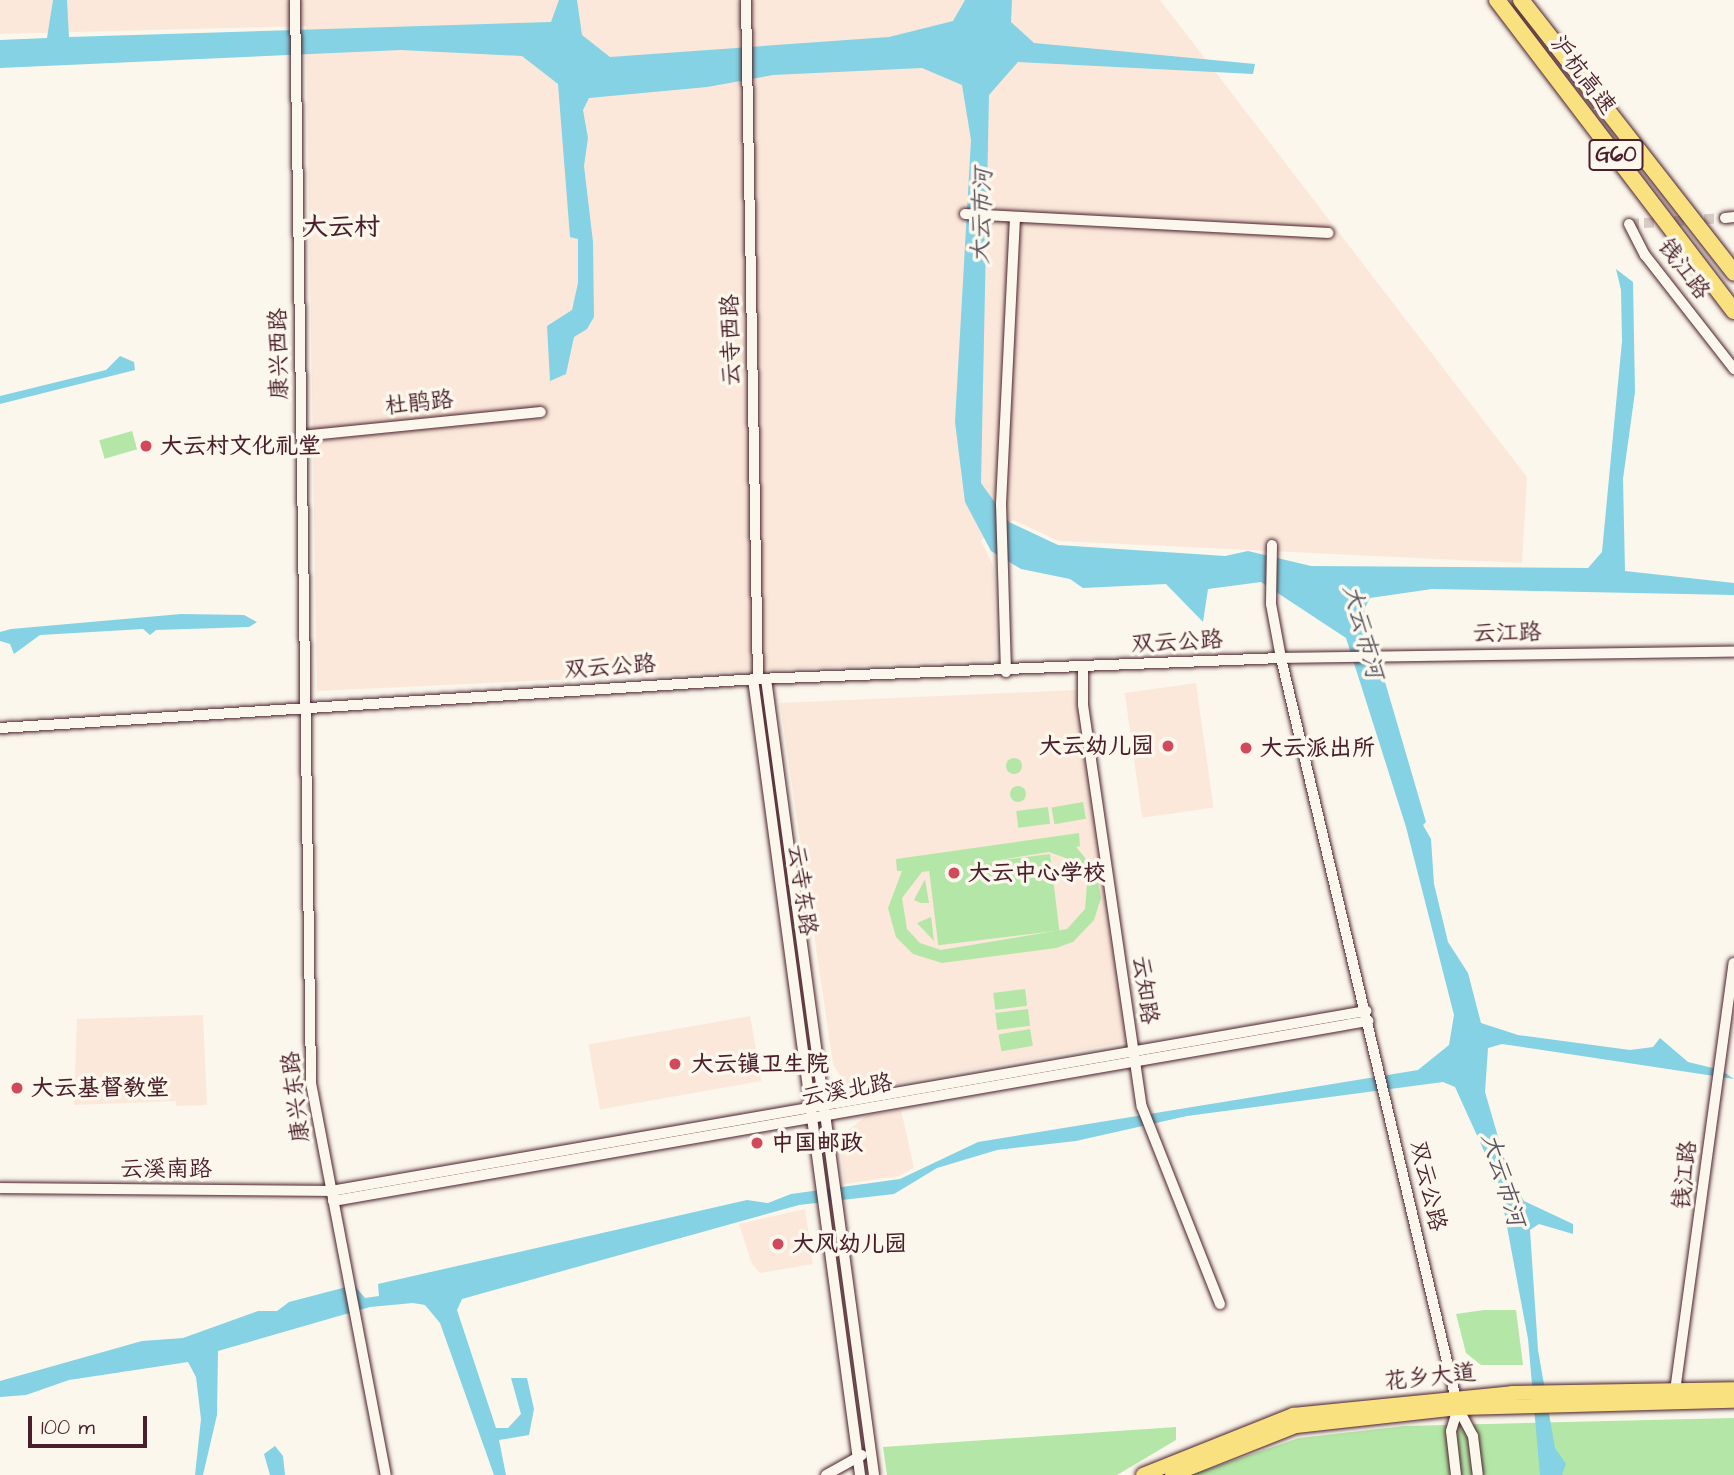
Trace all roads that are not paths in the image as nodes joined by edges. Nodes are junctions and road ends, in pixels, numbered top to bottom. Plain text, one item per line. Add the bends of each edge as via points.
1 (295, 0) edge
2 (746, 0) edge
3 (1497, 0) edge
4 (1521, 0) edge
5 (965, 214) dead end
6 (1015, 217) junction
7 (1629, 224) dead end
8 (1329, 233) dead end
9 (1734, 273) edge
10 (1734, 311) edge
11 (1734, 369) edge
12 (541, 412) dead end
13 (301, 436) junction
14 (1272, 545) dead end
15 (1734, 652) edge
16 (1281, 658) junction
17 (1083, 668) junction
18 (1006, 672) junction
19 (759, 679) junction
20 (306, 708) junction
21 (0, 727) edge
22 (1734, 963) edge
23 (1367, 1016) junction
24 (1133, 1056) junction
25 (811, 1105) junction
26 (824, 1110) junction
27 (812, 1118) junction
28 (0, 1188) edge
29 (332, 1196) junction
30 (1220, 1304) dead end
31 (1734, 1389) edge
32 (1675, 1391) junction
33 (1564, 1399) junction
34 (1734, 1401) edge
35 (1457, 1402) junction
36 (871, 1451) junction
37 (858, 1458) junction
38 (386, 1475) edge
39 (826, 1475) edge
40 (860, 1475) edge
41 (874, 1475) edge
42 (1143, 1475) edge
43 (1172, 1475) edge
44 (1457, 1475) edge
45 (1478, 1475) edge

1 - 13 street, 康兴西路
2 - 19 street, 云寺西路
3 - 10 highway, 沪杭高速 / G60
4 - 9 highway, 沪杭高速 / G60
5 - 6 street
6 - 8 street
6 - 18 street via 1001,504
7 - 11 street, 钱江路 via 1645,255
12 - 13 street, 杜鹃路
13 - 20 street, 康兴西路
14 - 16 street via 1271,604
15 - 16 street, 云江路
16 - 17 street, 双云公路
16 - 23 street, 双云公路
17 - 18 street, 双云公路
17 - 24 street, 云知路 via 1083,705
18 - 19 street, 双云公路
19 - 20 street, 双云公路
19 - 25 street, 云寺东路
19 - 26 street, 云寺东路
20 - 21 street, 双云公路
20 - 29 street, 康兴东路 via 310,1083
22 - 32 street, 钱江路
23 - 24 street, 云溪北路
23 - 35 street, 双云公路
24 - 26 street, 云溪北路
24 - 30 street, 云知路 via 1148,1129
25 - 26 street, 云溪北路
25 - 27 street, 云寺东路
25 - 29 street, 云溪北路
26 - 27 street, 云溪北路
26 - 36 street, 云寺东路
27 - 29 street, 云溪北路
27 - 37 street
28 - 29 street, 云溪南路
29 - 38 street, 康兴东路
31 - 32 main road, 花乡大道
32 - 33 main road, 花乡大道
33 - 34 main road, 花乡大道
33 - 35 main road, 花乡大道
35 - 42 main road, 花乡大道 via 1293,1415
35 - 43 main road, 花乡大道 via 1296,1426
35 - 44 street, 双云公路 via 1451,1431
35 - 45 street, 双云公路 via 1473,1436
36 - 37 street
36 - 41 street, 云寺东路
37 - 39 street
37 - 40 street

